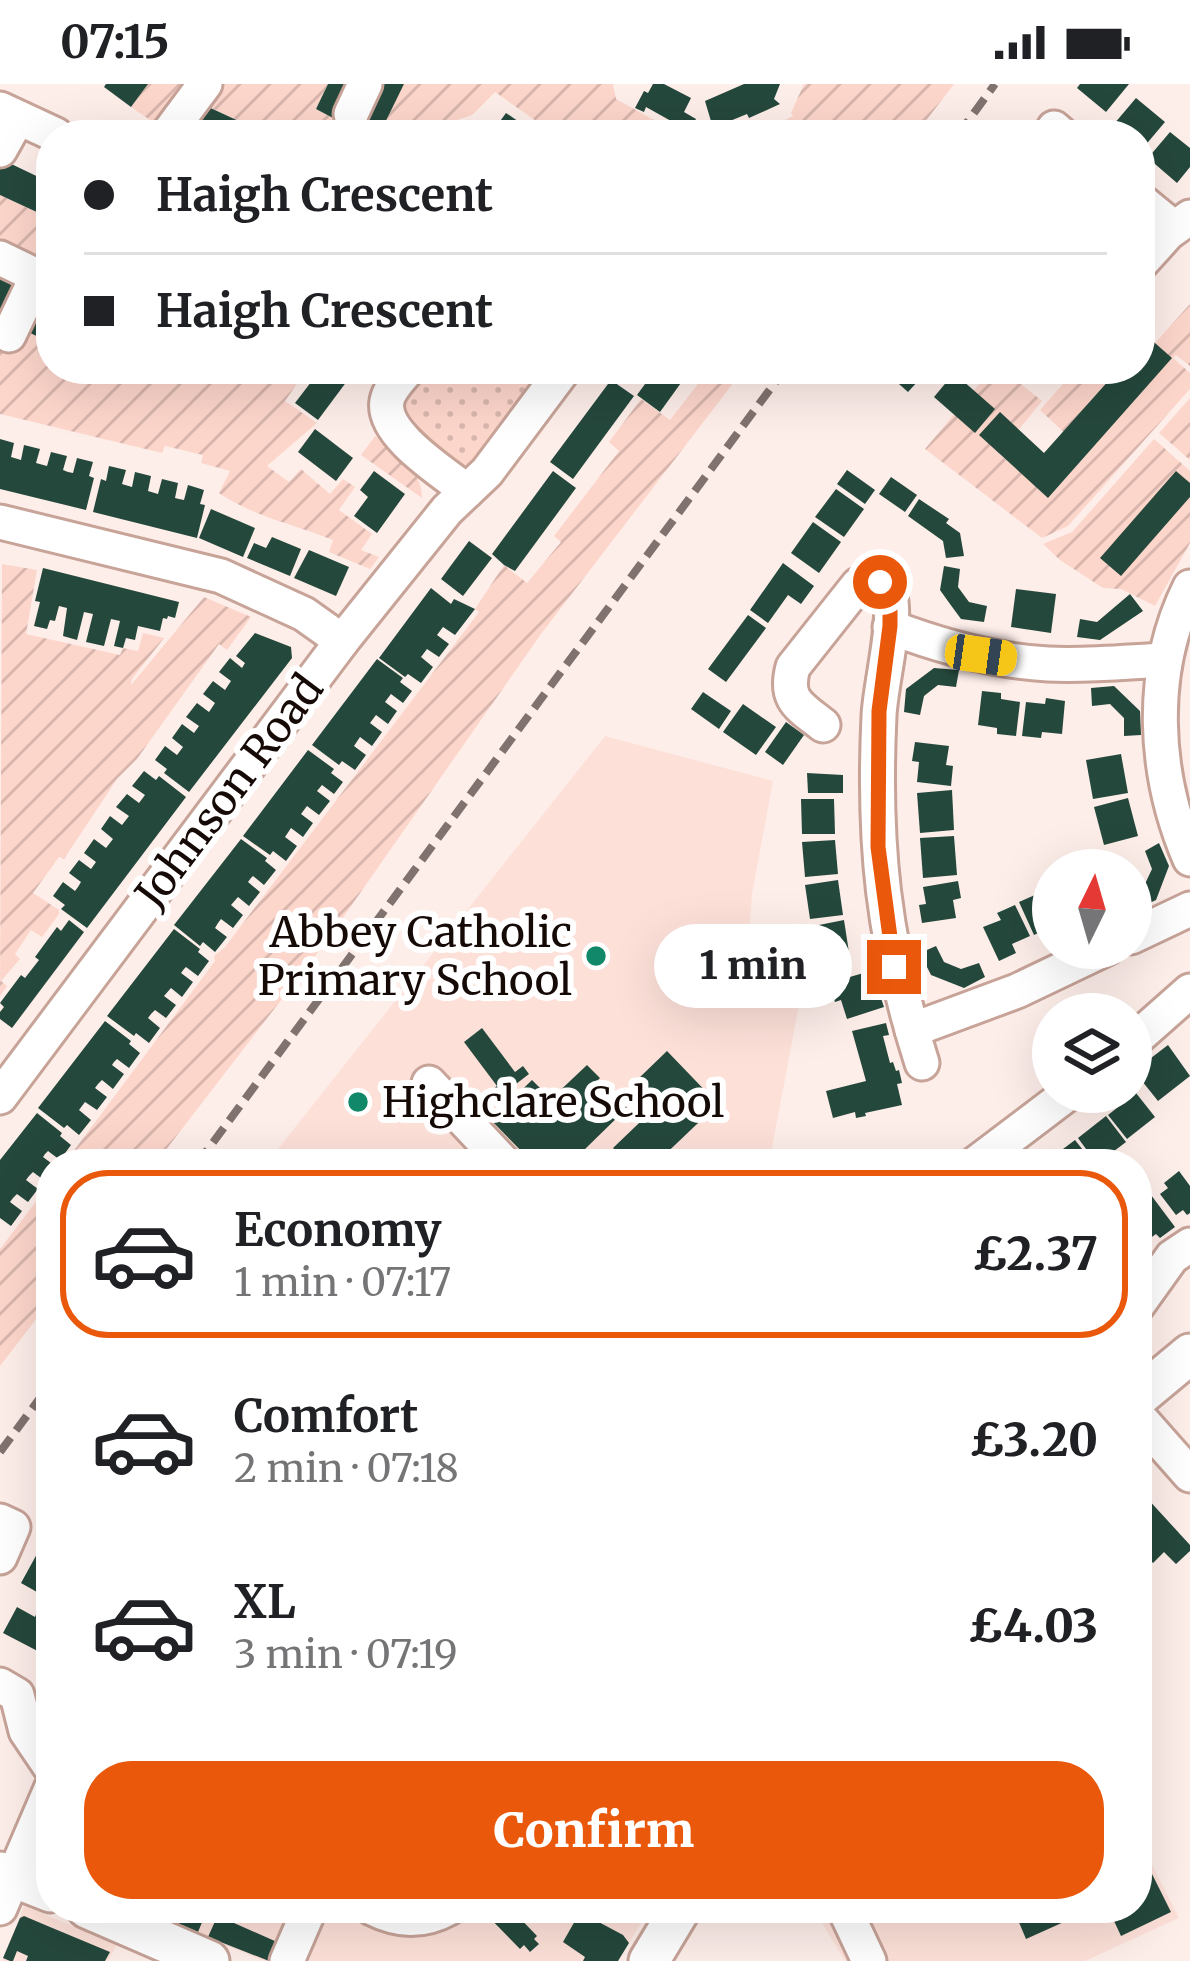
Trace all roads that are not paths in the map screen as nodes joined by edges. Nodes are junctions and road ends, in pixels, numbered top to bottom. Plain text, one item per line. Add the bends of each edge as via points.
1 (205, 84) edge
2 (9, 113) edge
3 (178, 120) edge
4 (0, 150) edge
5 (1155, 208) edge
6 (1182, 223) edge
7 (1155, 249) edge
8 (0, 258) edge
9 (36, 276) edge
10 (36, 278) edge
11 (9, 335) dead end
12 (396, 384) edge
13 (553, 384) edge
14 (467, 491) junction
15 (0, 522) edge
16 (1190, 586) edge
17 (890, 626) junction
18 (342, 641) junction
19 (1164, 661) junction
20 (823, 725) dead end
21 (1176, 766) edge
22 (1190, 860) edge
23 (1190, 909) edge
24 (1152, 927) edge
25 (1063, 969) edge
26 (1190, 991) edge
27 (1152, 1024) edge
28 (429, 1083) dead end
29 (0, 1096) edge
30 (1043, 1113) edge
31 (491, 1149) edge
32 (996, 1149) edge
33 (1190, 1245) edge
34 (1152, 1285) edge
35 (1190, 1354) edge
36 (1152, 1386) edge
37 (1152, 1432) edge
38 (1190, 1475) edge
39 (0, 1521) edge
40 (0, 1557) edge
41 (0, 1684) edge
42 (36, 1746) edge
43 (36, 1821) edge
44 (5, 1886) edge
45 (36, 1890) edge
46 (110, 1923) edge
47 (303, 1923) edge
48 (672, 1923) edge
49 (851, 1923) edge
50 (151, 1950) edge
51 (209, 1961) edge
52 (287, 1961) edge
53 (649, 1961) edge
54 (869, 1961) edge

1 - 3 street
2 - 4 street
5 - 6 street
6 - 7 street
8 - 9 street
10 - 11 street
12 - 14 street via 386,403 394,431
13 - 14 street, Johnson Road
14 - 18 street, Johnson Road
15 - 18 street via 221,576
16 - 19 street
17 - 19 street via 981,655 1046,664
17 - 20 street via 890,596 880,582 858,585 793,667 793,699
17 - 25 street via 879,711 878,847 894,967 917,1046
18 - 29 street, Johnson Road
19 - 21 street via 1160,721
21 - 22 street
23 - 24 street
26 - 27 street
28 - 31 street
30 - 32 street
33 - 34 street
35 - 36 main road
37 - 38 street
39 - 40 street via 13,1527
41 - 42 street via 17,1695
43 - 44 street
44 - 45 main road
46 - 50 main road
47 - 52 street
48 - 53 main road
49 - 54 street
50 - 51 main road

